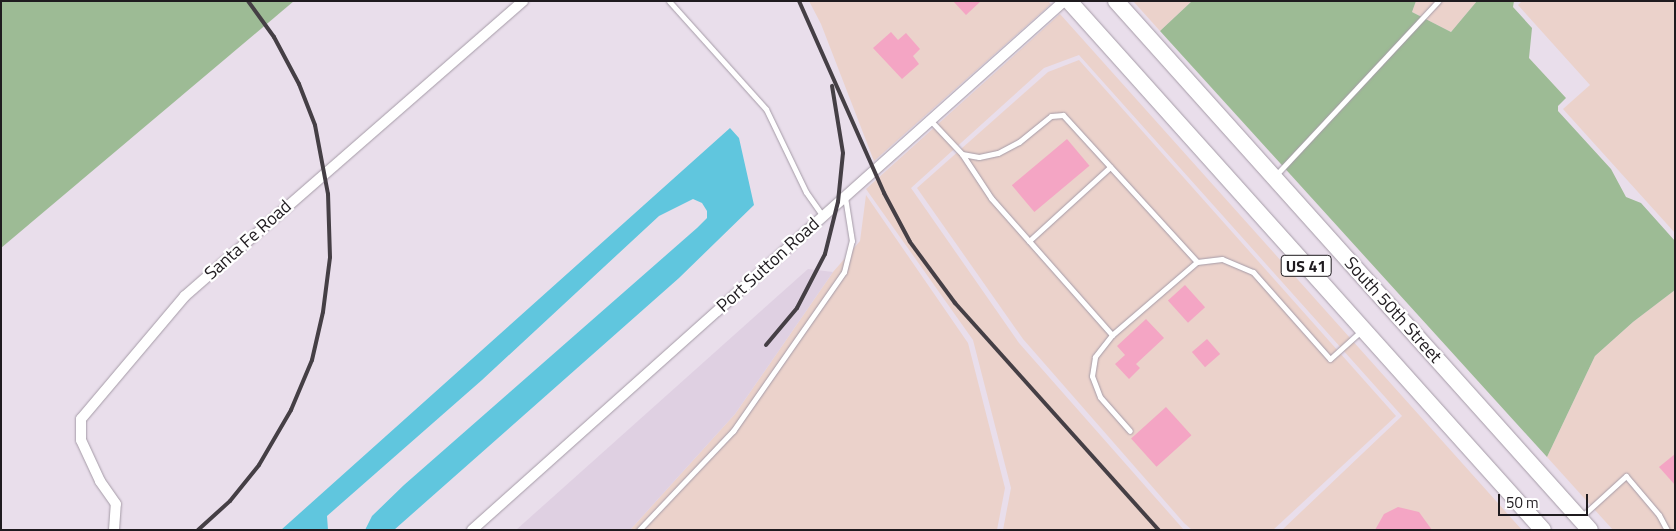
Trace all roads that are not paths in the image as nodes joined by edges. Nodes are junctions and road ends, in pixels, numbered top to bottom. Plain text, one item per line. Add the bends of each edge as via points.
1 (523, 1) edge
2 (669, 1) edge
3 (1064, 1) edge
4 (1069, 1) edge
5 (1438, 1) edge
6 (1121, 3) edge
7 (930, 121) junction
8 (962, 154) junction
9 (1110, 167) junction
10 (1274, 177) junction
11 (845, 196) junction
12 (823, 216) junction
13 (1029, 241) junction
14 (1197, 262) junction
15 (1363, 329) junction
16 (1112, 335) junction
17 (1130, 431) dead end
18 (1584, 524) edge
19 (114, 530) edge
20 (472, 530) edge
21 (639, 530) edge
22 (1543, 530) edge
23 (1667, 530) edge

1 - 19 street, Santa Fe Road via 185,296 81,419 81,440 100,481 116,504
2 - 12 lane via 766,109 806,192
3 - 7 street, Port Sutton Road
4 - 15 main road, South 50th Street / US 41
5 - 10 lane
6 - 10 main road, South 50th Street / US 41
7 - 8 lane
7 - 11 street, Port Sutton Road
8 - 9 lane via 979,157 998,153 1019,142 1051,116 1059,114 1066,117
8 - 13 lane via 991,198
9 - 13 lane
9 - 14 lane
10 - 18 main road, South 50th Street / US 41
11 - 12 street, Port Sutton Road
11 - 21 lane via 852,241 844,272 734,431
12 - 20 street, Port Sutton Road
13 - 16 lane
14 - 15 lane via 1222,259 1253,272 1330,359
14 - 16 lane
15 - 22 main road, South 50th Street / US 41
16 - 17 lane via 1094,356 1092,376 1100,397
18 - 23 lane via 1626,476 1659,515

